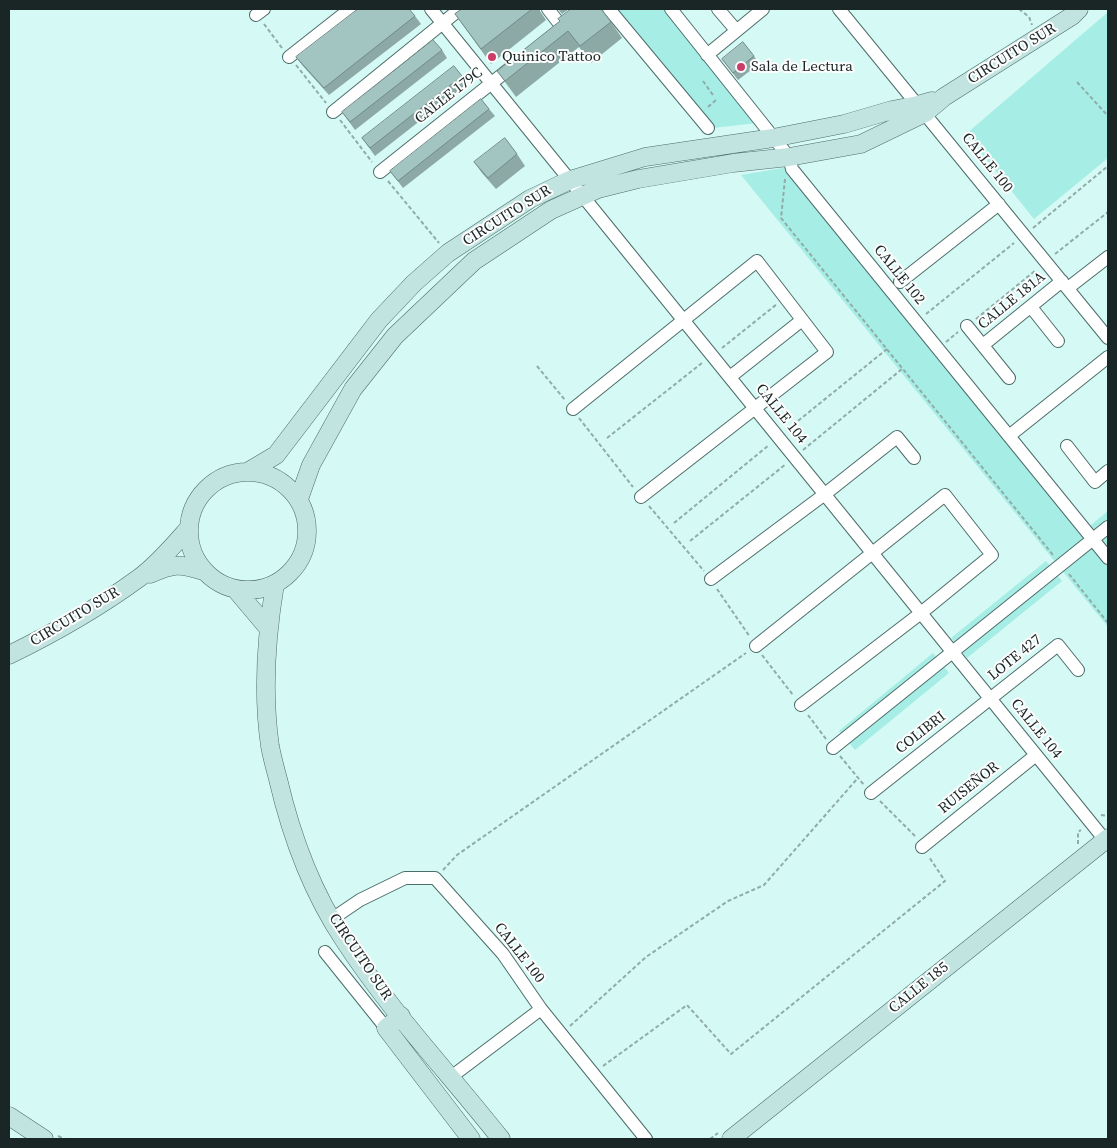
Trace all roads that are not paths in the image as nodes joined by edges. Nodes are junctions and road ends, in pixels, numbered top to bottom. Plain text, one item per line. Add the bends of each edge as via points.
1 (350, 9) edge
2 (431, 9) edge
3 (460, 9) edge
4 (548, 9) edge
5 (609, 9) edge
6 (671, 9) edge
7 (718, 9) edge
8 (763, 9) edge
9 (839, 9) edge
10 (1078, 9) edge
11 (442, 23) junction
12 (563, 27) edge
13 (736, 30) junction
14 (707, 55) junction
15 (289, 57) road end
16 (520, 61) edge
17 (492, 83) junction
18 (922, 109) junction
19 (333, 112) road end
20 (708, 128) dead end
21 (773, 138) junction
22 (788, 166) junction
23 (380, 172) road end
24 (570, 180) junction
25 (582, 195) junction
26 (999, 204) junction
27 (1108, 257) edge
28 (900, 282) dead end
29 (1065, 285) junction
30 (1031, 307) junction
31 (684, 320) junction
32 (802, 320) junction
33 (967, 326) road end
34 (1108, 338) edge
35 (1058, 341) dead end
36 (983, 345) junction
37 (1108, 356) edge
38 (730, 377) junction
39 (1009, 378) dead end
40 (755, 408) junction
41 (573, 409) road end
42 (1014, 432) dead end
43 (1067, 446) dead end
44 (914, 458) dead end
45 (249, 471) junction
46 (1108, 472) edge
47 (825, 494) junction
48 (641, 497) road end
49 (299, 499) junction
50 (1108, 527) edge
51 (188, 529) junction
52 (1093, 540) junction
53 (873, 554) junction
54 (1108, 558) edge
55 (203, 571) junction
56 (140, 578) junction
57 (711, 579) road end
58 (275, 584) junction
59 (236, 590) junction
60 (921, 613) junction
61 (268, 628) junction
62 (756, 646) road end
63 (952, 652) junction
64 (9, 656) edge
65 (1078, 670) dead end
66 (990, 699) junction
67 (801, 705) road end
68 (833, 748) road end
69 (1036, 755) junction
70 (871, 793) road end
71 (1107, 839) edge
72 (922, 847) road end
73 (332, 919) junction
74 (325, 952) dead end
75 (541, 1009) junction
76 (401, 1016) junction
77 (386, 1028) junction
78 (451, 1077) junction
79 (464, 1091) junction
80 (445, 1106) junction
81 (9, 1116) edge
82 (44, 1139) edge
83 (471, 1139) edge
84 (501, 1139) edge
85 (646, 1139) edge
86 (731, 1139) edge

1 - 15 street
2 - 11 street, CALLE 104
3 - 11 street
4 - 12 street
5 - 20 street
6 - 14 street, CALLE 102
7 - 13 street
8 - 13 street
9 - 18 street, CALLE 100
10 - 18 street, CIRCUITO SUR via 1072,16
11 - 17 street, CALLE 104
11 - 19 street
13 - 14 street
14 - 21 street, CALLE 102
16 - 17 street, CALLE 179C
17 - 23 street, CALLE 179C
17 - 24 street, CALLE 104
18 - 21 street, CIRCUITO SUR via 892,110 844,124
18 - 22 street, CIRCUITO SUR via 861,144
18 - 26 street, CALLE 100
21 - 22 street, CALLE 102
21 - 24 street, CIRCUITO SUR via 645,157
22 - 25 street, CIRCUITO SUR via 733,163 638,179
22 - 52 street, CALLE 102
24 - 25 street, CALLE 104
24 - 45 street, CIRCUITO SUR via 530,199 448,253 414,283 380,320 276,455
25 - 31 street, CALLE 104
25 - 49 street, CIRCUITO SUR via 551,210 474,261 395,336 353,389 311,465
26 - 28 street
26 - 29 street, CALLE 100
27 - 29 street, CALLE 181A
29 - 30 street, CALLE 181A
29 - 34 street, CALLE 100
30 - 35 street
30 - 36 street, CALLE 181A
31 - 32 street via 757,261
31 - 38 street, CALLE 104
31 - 41 street
32 - 38 street
32 - 40 street via 827,352
33 - 36 street
36 - 39 street
37 - 42 street
38 - 40 street, CALLE 104
40 - 47 street, CALLE 104
40 - 48 street
43 - 46 street via 1095,482
44 - 47 street via 897,437
45 - 49 street via 269,474 286,484
45 - 51 street via 214,481 200,494 191,510
47 - 53 street, CALLE 104
47 - 57 street
49 - 58 street via 306,517 308,537 302,556 291,572
50 - 52 street
51 - 55 street via 189,544
51 - 56 street, CIRCUITO SUR
52 - 54 street, CALLE 102
52 - 63 street
53 - 60 street, CALLE 104
53 - 60 street via 944,495 992,554
53 - 62 street
55 - 56 street, CIRCUITO SUR via 170,565
55 - 59 street via 218,583
56 - 64 street, CIRCUITO SUR via 61,629
58 - 59 street via 256,590
58 - 61 street, CIRCUITO SUR
59 - 61 street
60 - 63 street, CALLE 104
60 - 67 street
61 - 73 street, CIRCUITO SUR via 266,677 270,747 285,807 311,879
63 - 66 street, CALLE 104
63 - 68 street
65 - 66 street, LOTE 427 via 1058,645
66 - 69 street, CALLE 104
66 - 70 street, COLIBRI
69 - 71 street, CALLE 104
69 - 72 street, RUISEÑOR
71 - 86 street, CALLE 185
73 - 75 street, CALLE 100 via 360,900 405,878 435,878 503,954
73 - 76 street, CIRCUITO SUR via 343,939
74 - 77 street
75 - 78 street
75 - 85 street, CALLE 100
76 - 77 street
76 - 78 street, CIRCUITO SUR
77 - 80 street
78 - 79 street, CIRCUITO SUR
79 - 80 street
79 - 84 street, CIRCUITO SUR
80 - 83 street
81 - 82 street

